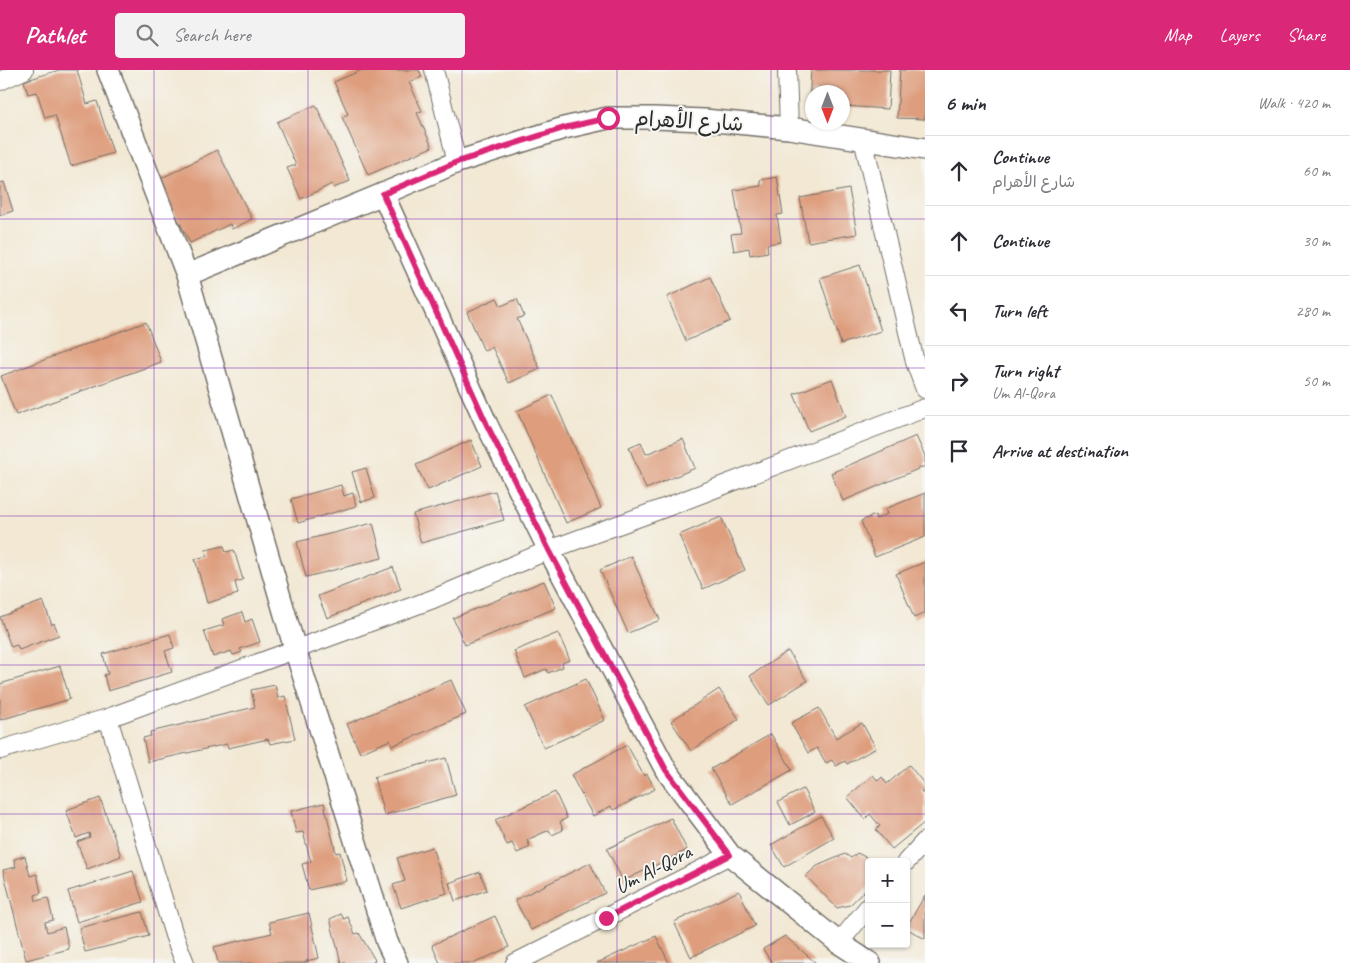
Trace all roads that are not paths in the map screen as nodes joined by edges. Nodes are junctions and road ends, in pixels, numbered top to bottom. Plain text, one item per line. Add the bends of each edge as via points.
1 (24, 70) edge
2 (108, 70) edge
3 (434, 70) edge
4 (787, 70) edge
5 (0, 81) edge
6 (789, 128) junction
7 (863, 139) junction
8 (925, 149) edge
9 (457, 162) junction
10 (383, 194) junction
11 (187, 275) junction
12 (925, 389) edge
13 (925, 408) edge
14 (549, 550) junction
15 (295, 649) junction
16 (108, 718) junction
17 (0, 750) edge
18 (925, 841) edge
19 (730, 855) junction
20 (910, 858) edge
21 (865, 911) edge
22 (839, 943) junction
23 (184, 963) edge
24 (396, 963) edge
25 (515, 963) edge
26 (870, 963) edge

1 - 5 street
2 - 11 street
3 - 9 street
4 - 6 street
6 - 7 street, شارع الأهرام
6 - 9 street, شارع الأهرام via 704,120 608,118 564,128
7 - 8 street, شارع الأهرام
7 - 12 street via 915,362
9 - 10 street, شارع الأهرام
10 - 11 street, شارع الأهرام
10 - 14 street via 487,425
11 - 15 street
13 - 14 street
14 - 15 street via 433,598
14 - 19 street via 666,770
15 - 16 street
15 - 24 street
16 - 17 street
16 - 23 street
18 - 20 street
19 - 22 street
19 - 25 street, Um Al-Qora
21 - 22 street
22 - 26 street

